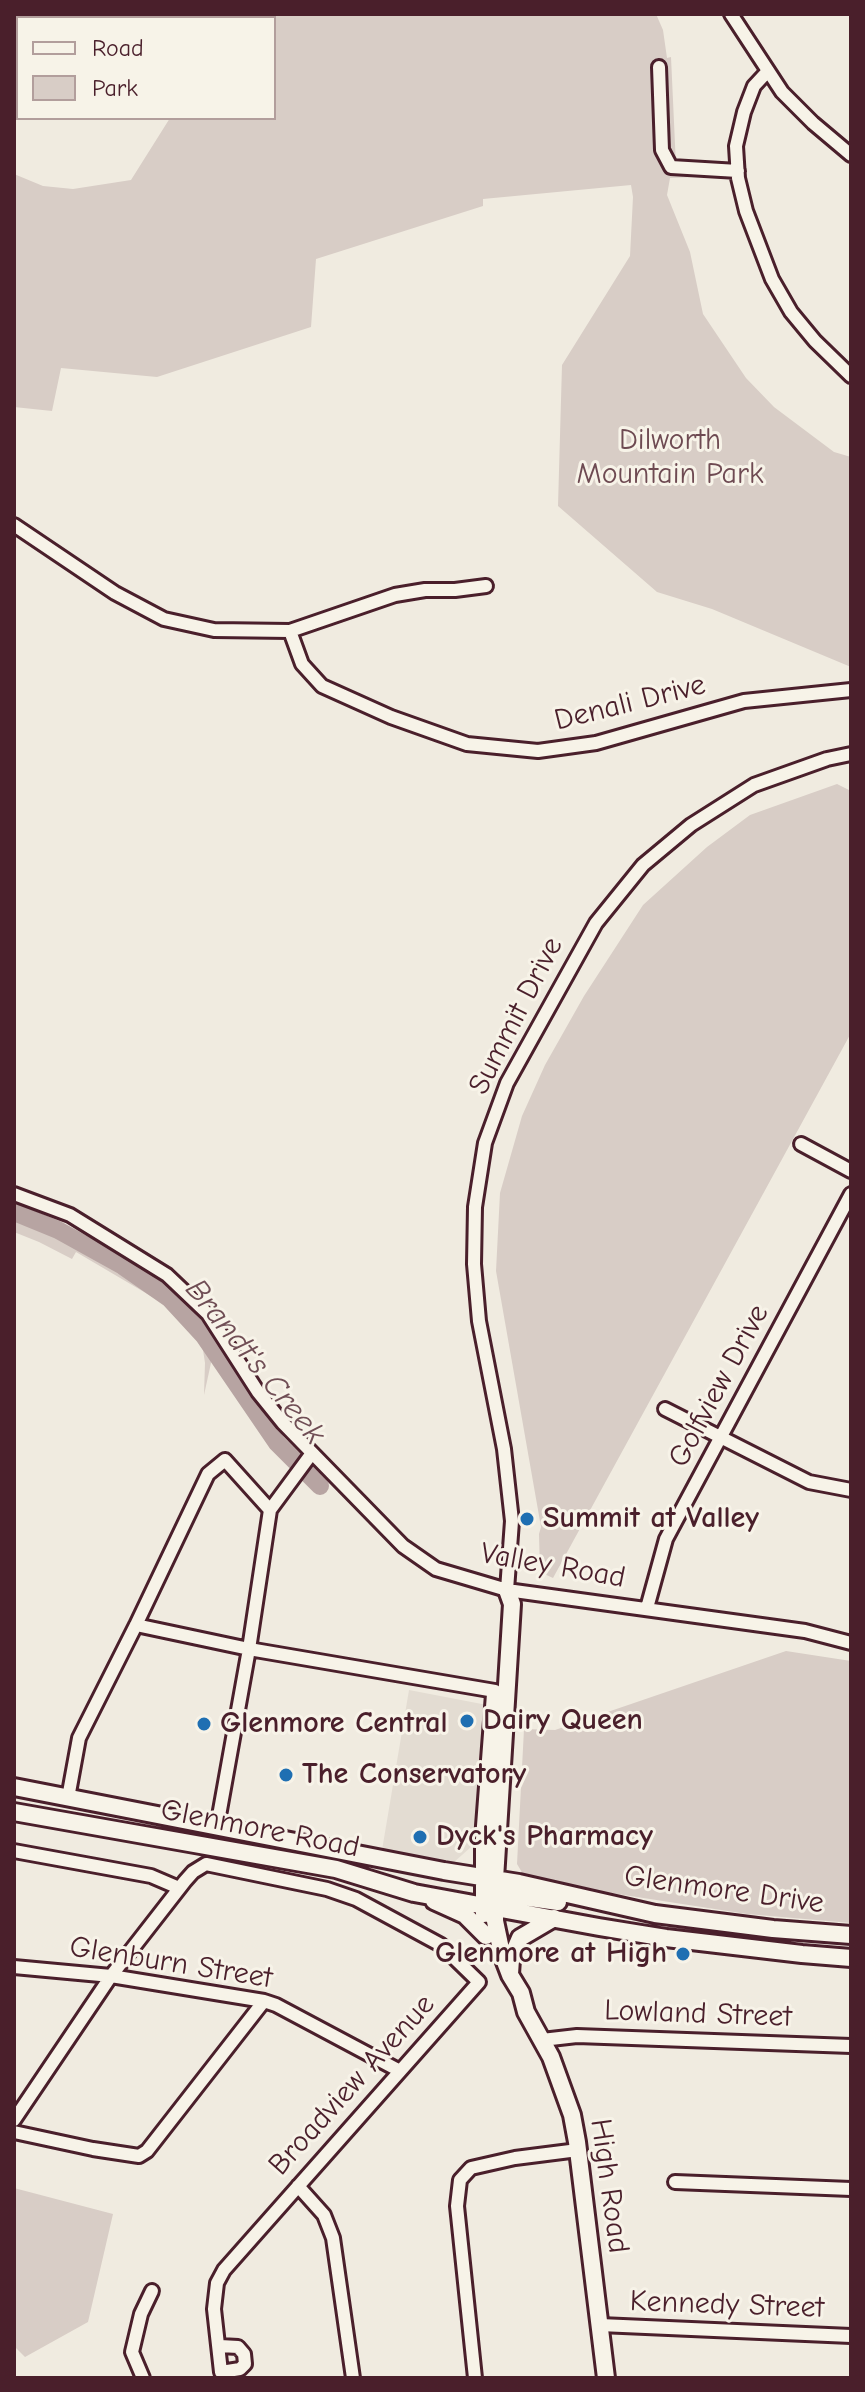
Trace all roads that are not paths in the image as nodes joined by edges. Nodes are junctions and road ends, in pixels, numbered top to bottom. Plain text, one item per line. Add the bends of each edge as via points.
1 (731, 14) edge
2 (659, 67) dead end
3 (767, 72) junction
4 (851, 155) edge
5 (738, 171) junction
6 (851, 376) edge
7 (14, 525) edge
8 (486, 586) dead end
9 (290, 631) junction
10 (851, 690) edge
11 (851, 754) edge
12 (801, 1144) dead end
13 (851, 1171) edge
14 (14, 1194) edge
15 (851, 1194) edge
16 (665, 1409) dead end
17 (721, 1436) junction
18 (312, 1453) junction
19 (851, 1490) edge
20 (270, 1510) junction
21 (507, 1590) junction
22 (647, 1608) junction
23 (136, 1625) junction
24 (851, 1643) edge
25 (249, 1649) junction
26 (495, 1691) junction
27 (14, 1787) edge
28 (68, 1798) junction
29 (14, 1804) edge
30 (102, 1805) junction
31 (14, 1812) edge
32 (217, 1827) junction
33 (491, 1839) junction
34 (14, 1851) edge
35 (336, 1869) junction
36 (444, 1871) junction
37 (519, 1883) junction
38 (182, 1885) junction
39 (489, 1892) junction
40 (414, 1893) junction
41 (655, 1914) junction
42 (554, 1918) junction
43 (851, 1935) edge
44 (486, 1936) junction
45 (851, 1958) edge
46 (14, 1967) edge
47 (510, 1975) junction
48 (111, 1976) junction
49 (264, 2001) junction
50 (526, 2012) junction
51 (542, 2040) junction
52 (851, 2046) edge
53 (400, 2071) junction
54 (14, 2120) edge
55 (14, 2132) edge
56 (578, 2150) junction
57 (675, 2182) dead end
58 (298, 2186) junction
59 (851, 2189) edge
60 (152, 2291) dead end
61 (600, 2325) junction
62 (851, 2336) edge
63 (220, 2346) junction
64 (221, 2375) edge
65 (143, 2378) edge
66 (353, 2378) edge
67 (475, 2378) edge
68 (606, 2378) edge

1 - 3 street
2 - 5 street via 662,150 671,167
3 - 4 street
3 - 5 street via 754,86 744,112 736,146
5 - 6 street via 746,211 772,279 791,312
7 - 9 street via 164,619 214,630
8 - 9 street via 395,595
9 - 10 street, Denali Drive via 302,664 322,686 467,744 538,751 596,743 744,701
11 - 21 street, Summit Drive via 754,785 691,825 643,865 596,923 507,1083 485,1143 475,1207 474,1264 512,1521
12 - 13 street
14 - 18 street, Valley Road via 70,1215 167,1275 208,1314 258,1392
15 - 17 street, Golfview Drive
16 - 17 street
17 - 19 street via 809,1482
17 - 22 street, Golfview Drive via 666,1539
18 - 20 street
18 - 21 street, Valley Road via 403,1546 436,1569
20 - 23 street via 225,1460 208,1474
20 - 25 street
21 - 22 street, Valley Road
21 - 26 main road, Summit Drive
21 - 33 main road, Summit Drive via 512,1604
22 - 24 street, Valley Road via 805,1631
23 - 25 street
23 - 28 street via 79,1738
25 - 26 street
25 - 32 street
26 - 33 main road, Summit Drive
27 - 28 main road, Glenmore Road
28 - 30 main road, Glenmore Road
29 - 30 main road
30 - 32 main road, Glenmore Road
31 - 35 main road, Glenmore Road
32 - 36 main road, Glenmore Road
33 - 36 main road via 463,1866
33 - 37 main road
33 - 39 main road, Summit Drive
34 - 38 street
35 - 39 main road
35 - 40 main road, Glenmore Road
36 - 39 main road, Glenmore Road
37 - 39 main road, Glenmore Drive
37 - 41 main road, Glenmore Drive
38 - 48 street
38 - 53 street, Broadview Avenue via 206,1864 327,1889 441,1945 479,1982
39 - 40 main road, Glenmore Road
39 - 41 main road
39 - 42 main road, Glenmore Drive
39 - 44 main road, High Road
39 - 47 main road, High Road
40 - 44 main road via 465,1915
41 - 43 main road, Glenmore Drive
42 - 45 main road, Glenmore Drive via 666,1938
42 - 47 main road via 520,1938
44 - 50 main road, High Road via 501,1981
46 - 48 street, Glenburn Street
47 - 50 main road, High Road
48 - 49 street, Glenburn Street
48 - 54 street
49 - 53 street, Glenburn Street
49 - 55 street via 139,2156
50 - 51 main road, High Road
51 - 52 street, Lowland Street via 577,2036
51 - 56 main road, High Road via 564,2088
53 - 58 street, Broadview Avenue
56 - 61 main road, High Road
56 - 67 street via 471,2168 460,2180 457,2206
57 - 59 street
58 - 63 street, Broadview Avenue via 217,2283 214,2309
58 - 66 street via 324,2215 333,2238
60 - 65 street via 132,2352
61 - 62 street, Kennedy Street
61 - 68 main road, High Road
63 - 64 street, Broadview Avenue
63 - 64 street, Broadview Avenue via 238,2347 245,2364

